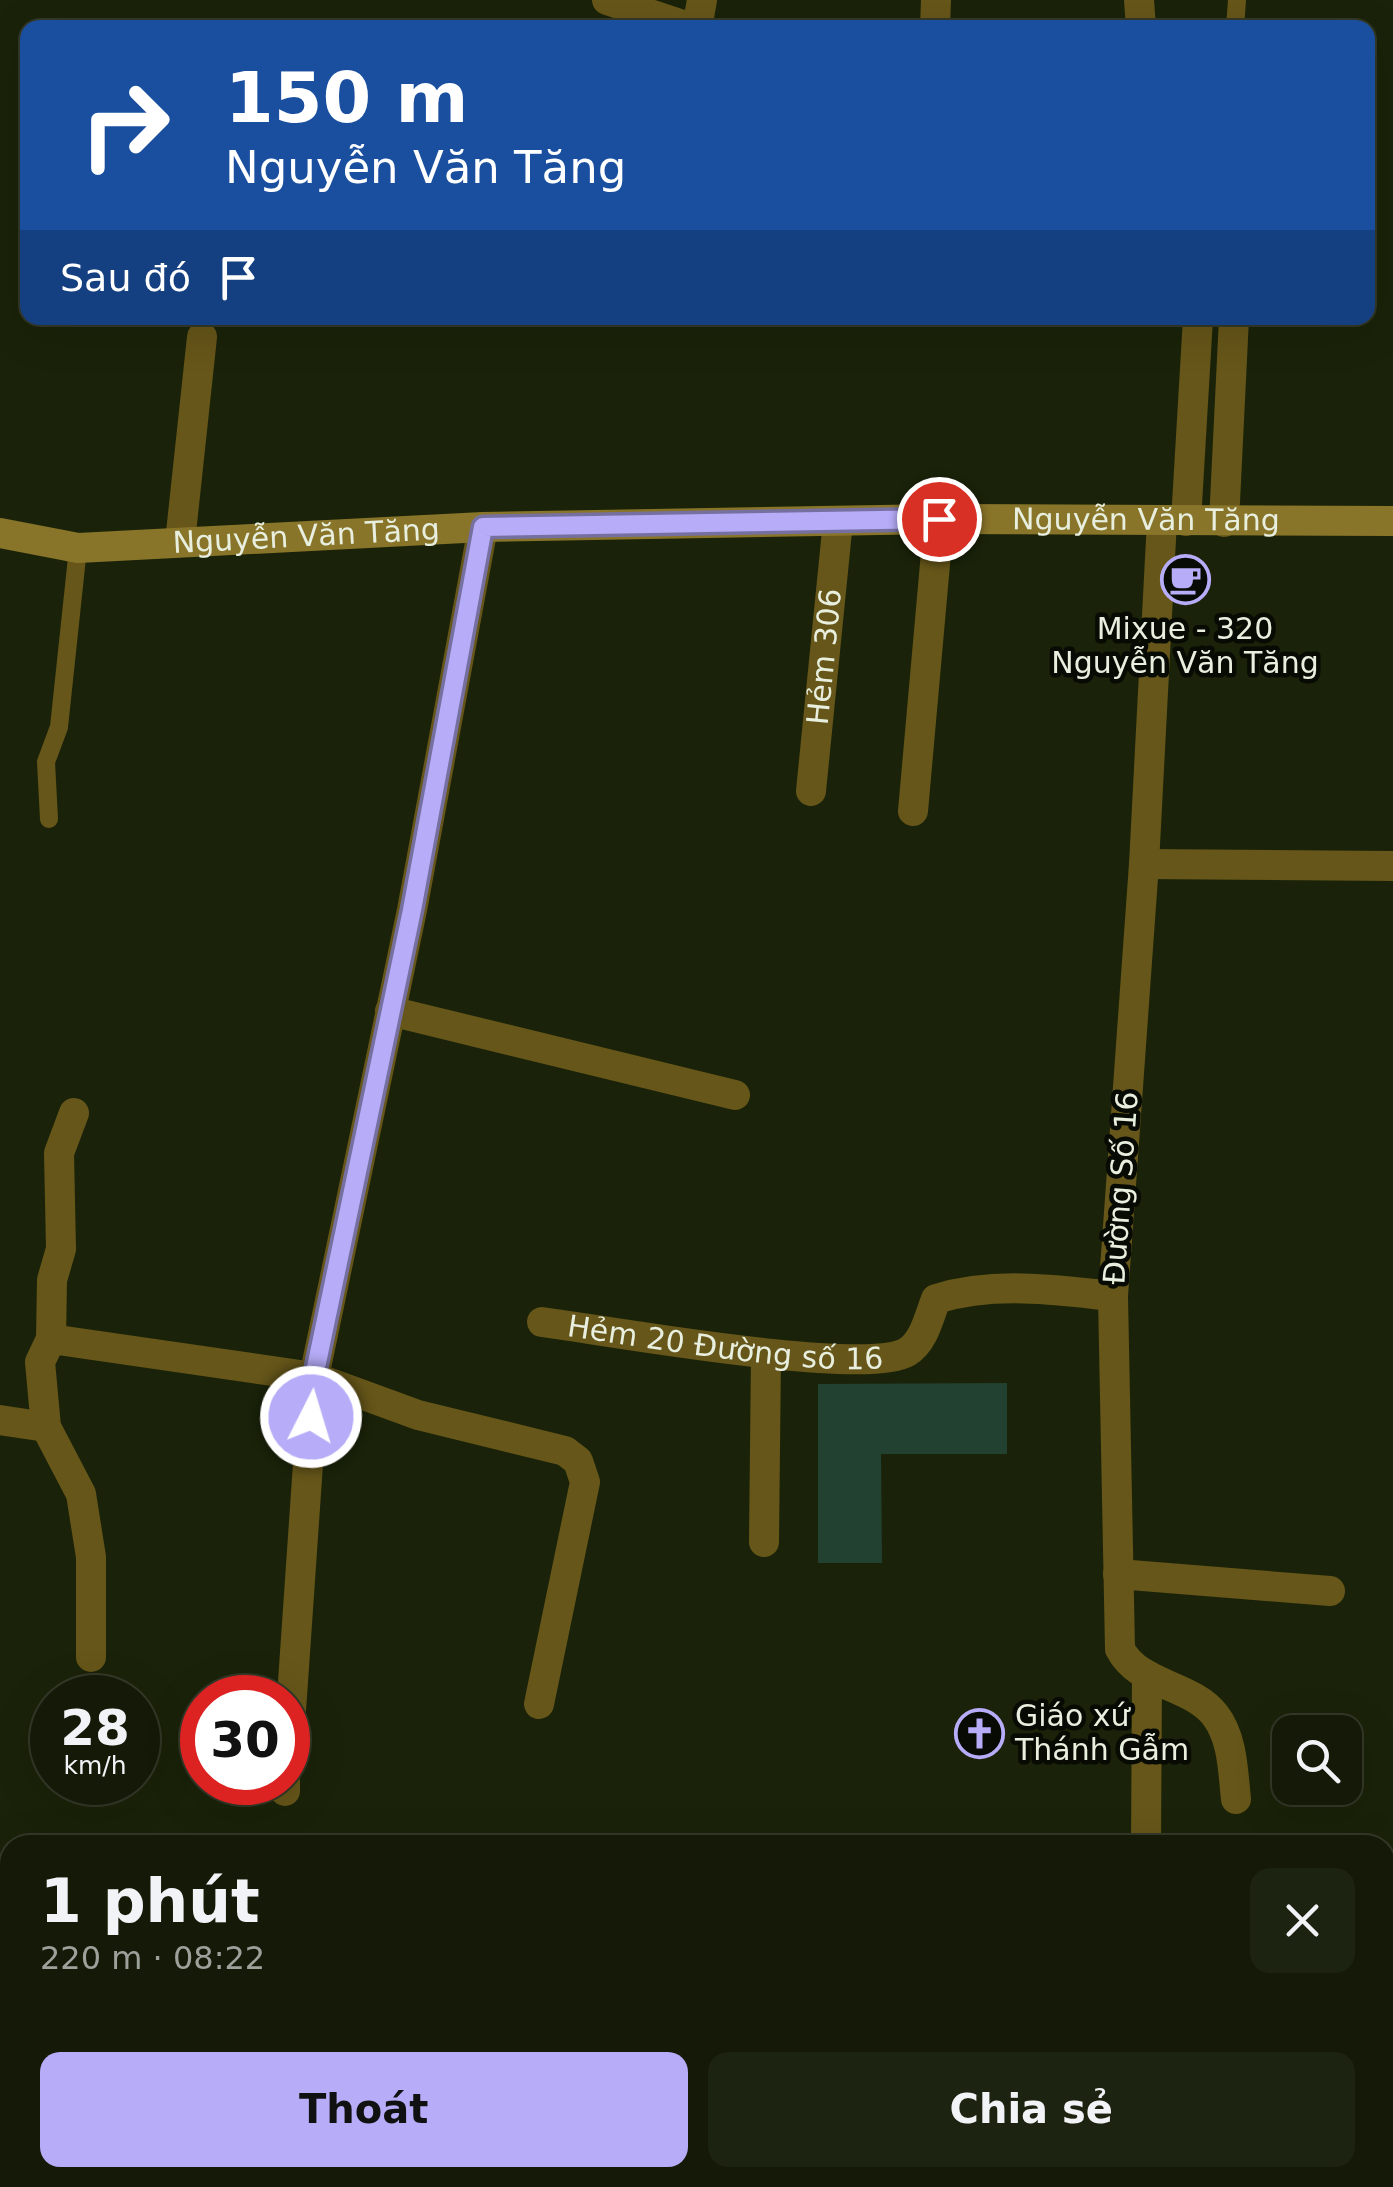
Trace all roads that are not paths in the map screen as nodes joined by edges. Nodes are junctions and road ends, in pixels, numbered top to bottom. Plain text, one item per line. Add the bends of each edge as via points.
1 (607, 0) edge
2 (669, 20) edge
3 (1197, 325) edge
4 (1234, 325) edge
5 (202, 337) dead end
6 (939, 519) junction
7 (1174, 520) junction
8 (838, 521) junction
9 (1393, 521) edge
10 (1224, 522) junction
11 (483, 527) junction
12 (0, 533) edge
13 (180, 542) junction
14 (78, 548) junction
15 (811, 792) dead end
16 (912, 811) dead end
17 (49, 819) dead end
18 (1144, 864) junction
19 (1393, 866) edge
20 (390, 1011) junction
21 (735, 1095) dead end
22 (74, 1113) dead end
23 (1113, 1296) junction
24 (542, 1322) dead end
25 (51, 1339) junction
26 (766, 1354) junction
27 (314, 1377) junction
28 (0, 1420) edge
29 (46, 1427) junction
30 (764, 1542) dead end
31 (1118, 1574) junction
32 (1330, 1590) dead end
33 (91, 1656) dead end
34 (293, 1675) edge
35 (1147, 1675) junction
36 (539, 1704) dead end
37 (1236, 1799) dead end
38 (1146, 1835) edge

1 - 2 street
3 - 7 street, Đường Số 16
4 - 10 street
5 - 13 street
6 - 7 main road, Nguyễn Văn Tăng
6 - 8 main road, Nguyễn Văn Tăng
6 - 16 street
7 - 10 main road, Nguyễn Văn Tăng
7 - 18 street, Đường Số 16
8 - 11 main road, Nguyễn Văn Tăng
8 - 15 street, Hẻm 306
9 - 10 main road, Nguyễn Văn Tăng
11 - 13 main road, Nguyễn Văn Tăng
11 - 20 street
12 - 14 main road, Nguyễn Văn Tăng
13 - 14 main road, Nguyễn Văn Tăng
14 - 17 lane via 60,727 46,762
18 - 19 street
18 - 23 street, Đường Số 16
20 - 21 street
20 - 27 street
22 - 25 street via 60,1153 61,1249 52,1280
23 - 26 street, Hẻm 20 Đường số 16 via 1020,1287 961,1292 936,1300 918,1344 903,1354
23 - 31 street, Đường Số 16
24 - 26 street, Hẻm 20 Đường số 16
25 - 27 street
25 - 29 street via 40,1362
26 - 30 street
27 - 34 street
27 - 36 street via 418,1415 565,1451 578,1461 585,1482
28 - 29 street
29 - 33 street via 81,1494 92,1557
31 - 32 street
31 - 35 street, Đường Số 16 via 1120,1650 1129,1667
35 - 37 street, Đường Số 16 via 1214,1713 1228,1740
35 - 38 street

